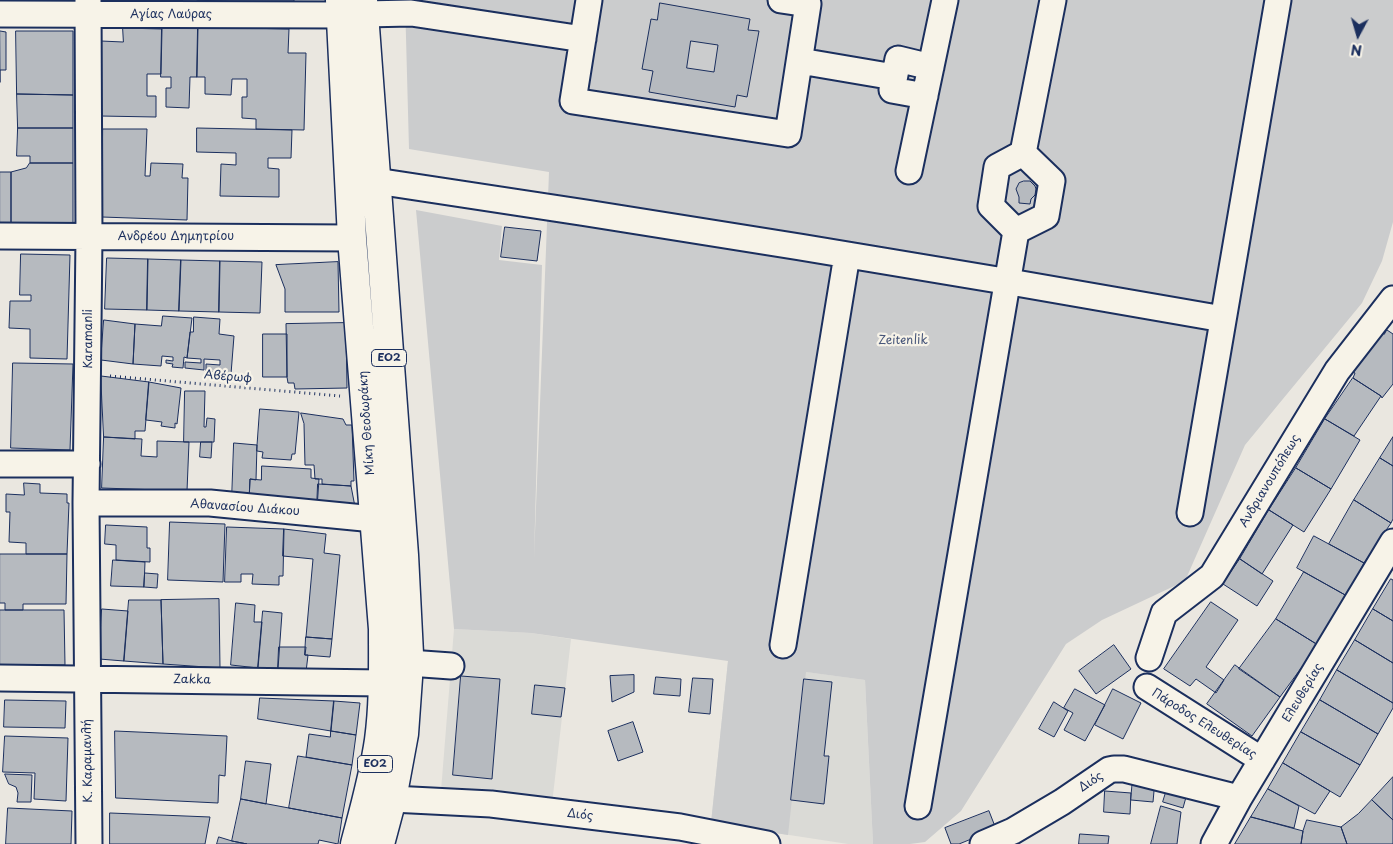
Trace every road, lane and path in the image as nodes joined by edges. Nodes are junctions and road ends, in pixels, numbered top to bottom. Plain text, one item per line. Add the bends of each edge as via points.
1 (589, 0) edge
2 (781, 0) edge
3 (945, 0) edge
4 (1053, 0) edge
5 (1278, 0) edge
6 (88, 7) edge
7 (352, 7) edge
8 (0, 14) edge
9 (583, 39) junction
10 (800, 61) junction
11 (931, 67) junction
12 (894, 77) junction
13 (925, 96) junction
14 (1023, 154) junction
15 (908, 171) dead end
16 (376, 181) junction
17 (1016, 231) junction
18 (0, 236) edge
19 (89, 236) junction
20 (352, 238) junction
21 (847, 255) junction
22 (1007, 281) junction
23 (1393, 299) edge
24 (1223, 319) junction
25 (88, 374) junction
26 (366, 399) junction
27 (0, 464) edge
28 (87, 464) junction
29 (86, 504) junction
30 (1190, 513) dead end
31 (374, 519) junction
32 (1393, 542) edge
33 (782, 645) dead end
34 (1149, 658) dead end
35 (409, 663) junction
36 (451, 666) dead end
37 (0, 678) edge
38 (87, 678) junction
39 (383, 683) junction
40 (1146, 687) dead end
41 (1262, 760) junction
42 (1239, 798) junction
43 (392, 799) junction
44 (918, 806) dead end
45 (89, 844) edge
46 (355, 844) edge
47 (380, 844) edge
48 (767, 844) edge
49 (983, 844) edge
50 (1214, 844) edge

1 - 9 street
2 - 10 street via 808,4
3 - 11 street
4 - 14 street
5 - 24 street
6 - 7 street, Αγίας Λαύρας
6 - 8 street, Αγίας Λαύρας
6 - 19 street, Karamanli
7 - 9 street, Αγίας Λαύρας
7 - 16 highway, ΕΟ2
7 - 20 highway, Μίκη Θεοδωράκη / ΕΟ2
9 - 10 street via 573,101 788,134
10 - 12 street
11 - 12 street via 898,59
11 - 13 street
12 - 13 street via 892,90
13 - 15 street
14 - 17 street via 997,167 991,206
14 - 17 street via 1052,180 1046,216
16 - 21 street
16 - 35 highway, ΕΟ2
17 - 22 street
18 - 19 street, Ανδρέου Δημητρίου
19 - 20 street, Ανδρέου Δημητρίου
19 - 25 street, Karamanli
20 - 26 highway, Μίκη Θεοδωράκη / ΕΟ2
21 - 22 street
21 - 33 street
22 - 24 street
22 - 44 street
23 - 34 street, Ανδριανουπόλεως via 1337,371 1212,576 1164,613
24 - 30 street
25 - 26 path, Αβέρωφ
25 - 28 street, Karamanli
26 - 31 highway, Μίκη Θεοδωράκη / ΕΟ2
27 - 28 street
28 - 29 street, Karamanli
29 - 31 street, Αθανασίου Διάκου via 210,503
29 - 38 street, Karamanli
31 - 39 highway, Μίκη Θεοδωράκη / ΕΟ2 via 383,629
32 - 41 street, Ελευθερίας
35 - 36 street
35 - 43 highway, ΕΟ2 via 404,734
37 - 38 street, Zakka
38 - 39 street, Zakka
38 - 45 street, Κ. Καραμανλή
39 - 46 highway, Μίκη Θεοδωράκη / ΕΟ2 via 376,760
40 - 41 street, Πάροδος Ελευθερίας
41 - 42 street, Ελευθερίας
42 - 49 street, Διός via 1114,769 1013,831
42 - 50 street, Ελευθερίας
43 - 47 highway, ΕΟ2
43 - 48 street, Διός via 491,804 680,826

